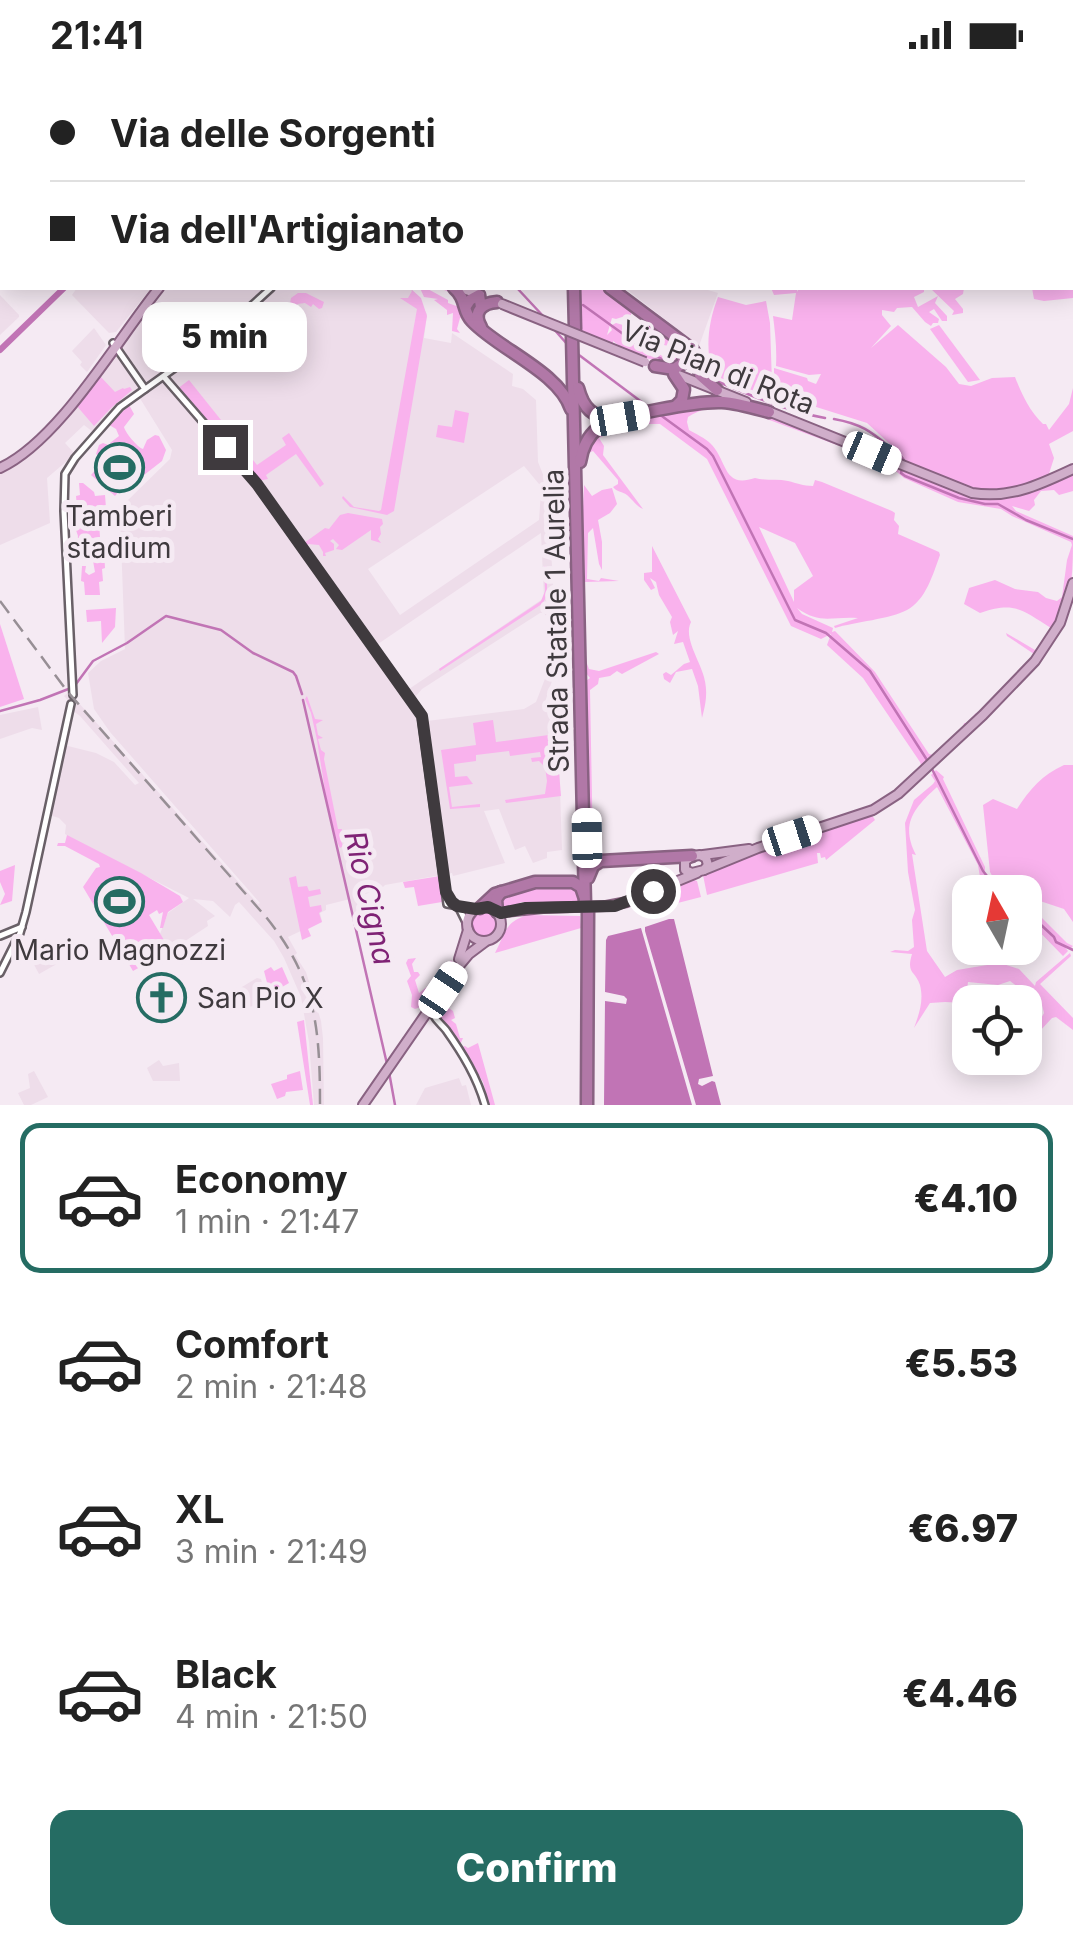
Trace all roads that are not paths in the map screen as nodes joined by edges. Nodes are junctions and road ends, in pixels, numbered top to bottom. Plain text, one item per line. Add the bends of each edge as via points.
1 (155, 290) edge
2 (269, 290) edge
3 (458, 290) edge
4 (461, 290) edge
5 (574, 290) edge
6 (613, 290) edge
7 (480, 301) junction
8 (499, 303) joint
9 (466, 306) junction
10 (481, 328) junction
11 (574, 330) junction
12 (680, 342) junction
13 (114, 345) junction
14 (573, 356) junction
15 (124, 360) junction
16 (650, 364) junction
17 (674, 374) junction
18 (164, 377) junction
19 (576, 381) junction
20 (551, 382) junction
21 (86, 386) junction
22 (144, 389) junction
23 (717, 390) junction
24 (672, 409) junction
25 (769, 412) junction
26 (620, 418) junction
27 (574, 431) junction
28 (0, 466) edge
29 (1073, 470) edge
30 (579, 473) junction
31 (1073, 583) edge
32 (73, 688) dead end
33 (71, 704) dead end
34 (587, 838) junction
35 (758, 848) junction
36 (584, 860) junction
37 (606, 860) junction
38 (687, 860) junction
39 (701, 872) junction
40 (588, 880) junction
41 (679, 880) junction
42 (568, 881) junction
43 (501, 891) junction
44 (452, 905) junction
45 (586, 906) junction
46 (478, 908) junction
47 (520, 909) junction
48 (497, 912) junction
49 (22, 927) junction
50 (468, 927) junction
51 (502, 928) junction
52 (0, 936) edge
53 (485, 942) junction
54 (0, 974) edge
55 (434, 1002) junction
56 (438, 1022) junction
57 (417, 1026) junction
58 (402, 1047) junction
59 (584, 1102) edge
60 (363, 1105) edge
61 (485, 1105) edge

1 - 13 main road
2 - 18 street
3 - 9 highway
4 - 7 main road
5 - 11 highway
6 - 12 highway
7 - 8 highway
7 - 9 highway
7 - 10 highway
8 - 16 main road, Via Pian di Rota, bridge
9 - 10 highway
10 - 20 highway
11 - 14 highway, Strada Statale 1 Aurelia
11 - 19 highway, Strada Statale 1 Aurelia
12 - 16 highway via 686,353 680,366
12 - 23 highway
13 - 15 street
13 - 21 main road
13 - 28 main road via 38,436
14 - 20 highway via 567,380
14 - 27 highway, Strada Statale 1 Aurelia
15 - 21 street via 111,358
15 - 22 street
16 - 17 main road, Via Pian di Rota
17 - 23 main road, Via Pian di Rota
17 - 24 highway via 684,392
18 - 22 street
18 - 44 street via 257,484 421,714
19 - 26 highway via 590,412
19 - 30 highway, Strada Statale 1 Aurelia
20 - 27 highway via 568,400
21 - 28 main road via 40,440
22 - 32 street via 108,418 65,474
23 - 25 main road, Via Pian di Rota
24 - 25 highway via 718,402
24 - 26 highway
25 - 29 main road, Via Pian di Rota via 962,490 1020,492
26 - 30 highway via 589,437
27 - 36 highway, Strada Statale 1 Aurelia
30 - 34 highway, Strada Statale 1 Aurelia
31 - 35 main road via 1057,630 1035,661 898,794 872,810
33 - 49 street
34 - 37 highway via 593,855
34 - 40 highway, Strada Statale 1 Aurelia
35 - 38 main road
35 - 39 main road
36 - 42 highway via 580,874
36 - 45 highway, Strada Statale 1 Aurelia
37 - 38 highway
37 - 40 highway via 594,865
38 - 39 main road via 689,872
38 - 39 main road via 708,860
38 - 41 main road
39 - 41 main road
40 - 45 highway, Strada Statale 1 Aurelia
41 - 47 main road, bridge via 606,906
42 - 43 highway
42 - 45 highway via 581,887
43 - 46 highway
43 - 48 highway
44 - 46 street
44 - 50 street
45 - 59 highway, Strada Statale 1 Aurelia
46 - 48 main road
46 - 50 main road
47 - 48 main road
47 - 51 main road
48 - 51 main road
49 - 52 street
49 - 54 street
50 - 53 main road
50 - 58 main road via 460,957
51 - 53 main road
53 - 55 main road via 466,956
55 - 56 street
55 - 57 main road
56 - 57 street
56 - 61 street via 476,1077
57 - 58 main road
58 - 60 main road

